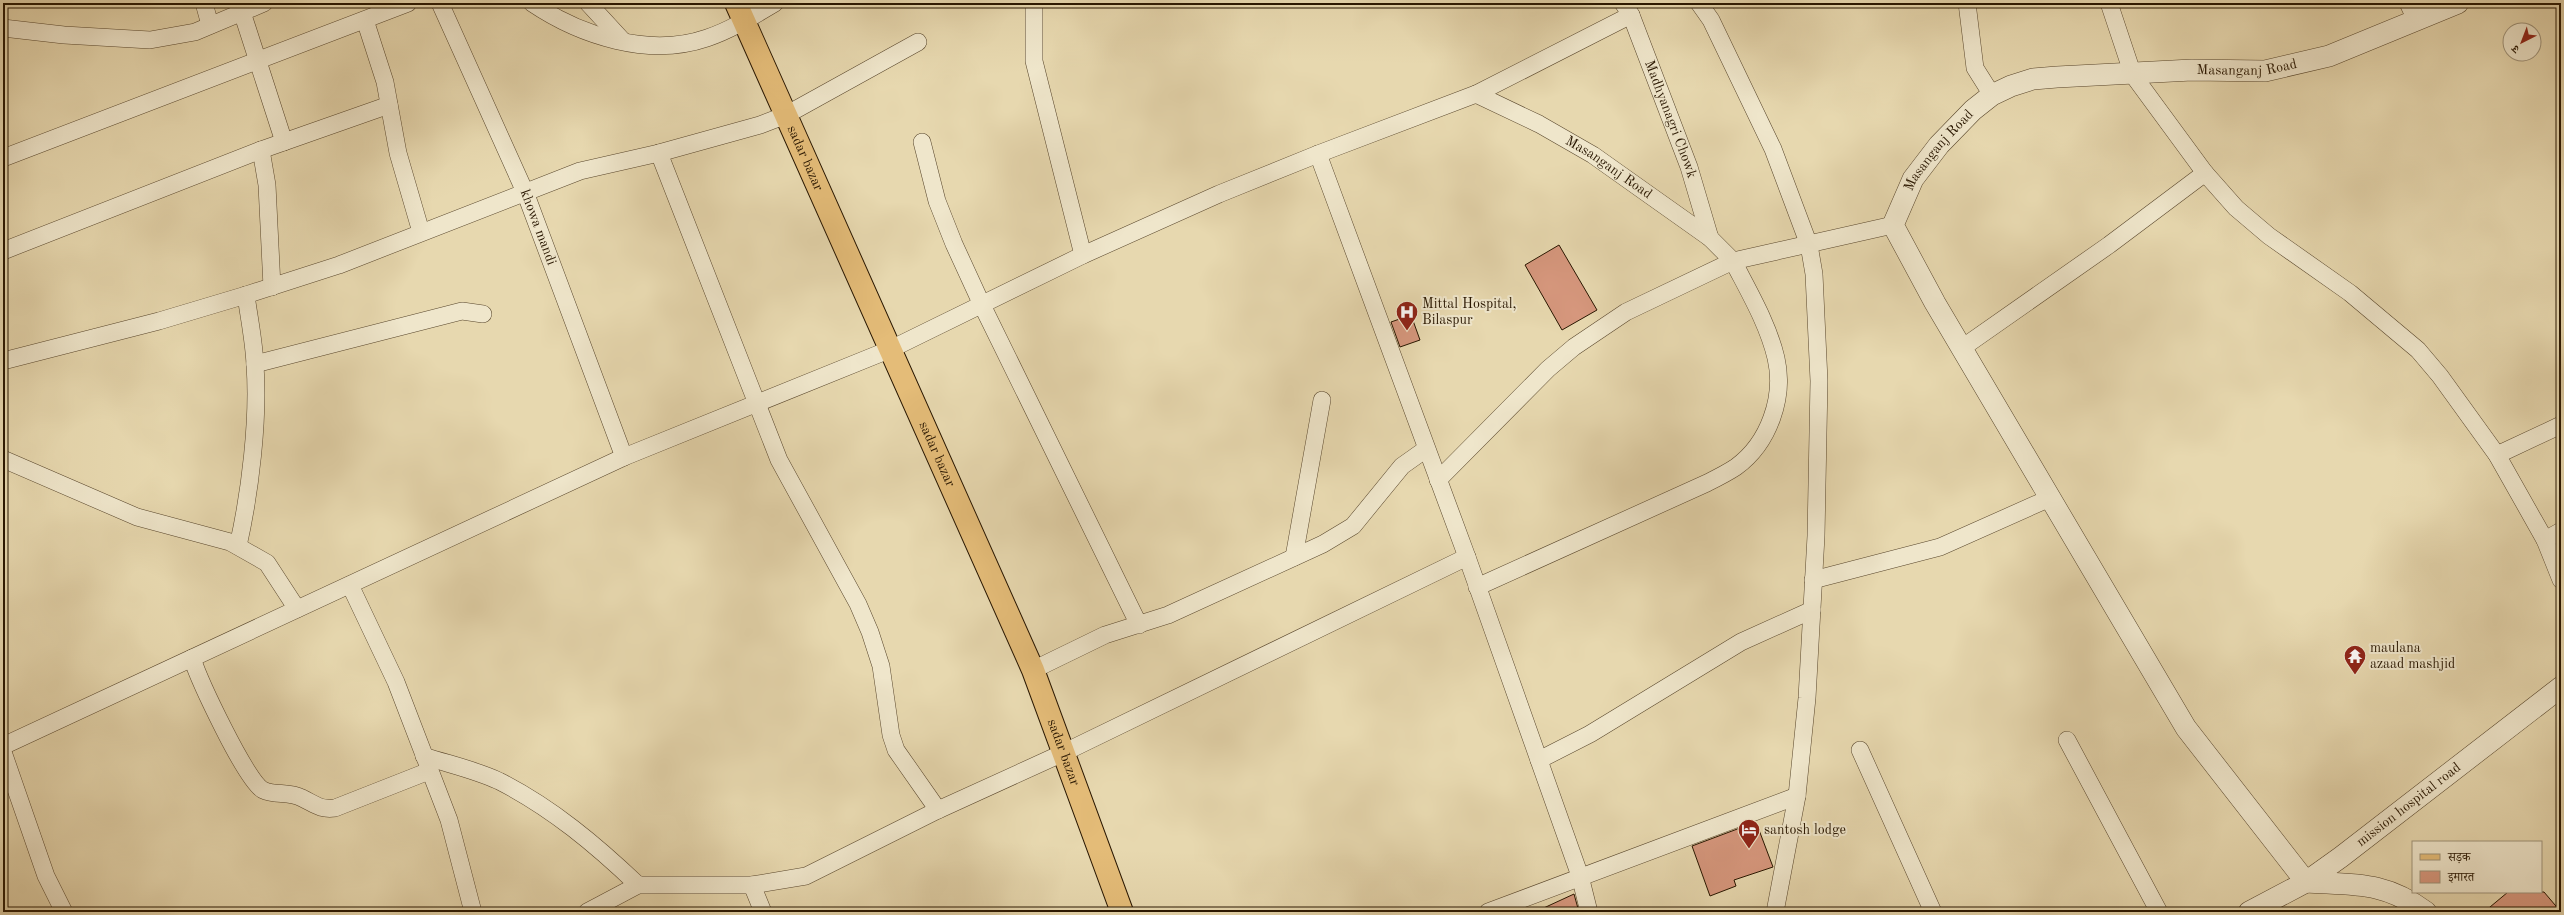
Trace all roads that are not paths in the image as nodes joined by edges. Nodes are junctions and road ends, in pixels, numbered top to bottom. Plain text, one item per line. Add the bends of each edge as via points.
1 (204, 3) edge
2 (264, 3) edge
3 (408, 3) edge
4 (440, 3) edge
5 (532, 3) edge
6 (588, 3) edge
7 (775, 3) edge
8 (1034, 3) edge
9 (1700, 3) edge
10 (1967, 3) edge
11 (2109, 3) edge
12 (2458, 3) edge
13 (1627, 9) edge
14 (242, 12) junction
15 (740, 12) edge
16 (2412, 12) edge
17 (365, 20) junction
18 (210, 25) junction
19 (3, 28) edge
20 (623, 41) junction
21 (918, 42) dead end
22 (259, 62) junction
23 (2133, 75) junction
24 (1476, 94) junction
25 (1992, 95) junction
26 (389, 105) junction
27 (786, 115) junction
28 (284, 142) junction
29 (922, 142) dead end
30 (260, 150) junction
31 (659, 153) junction
32 (1318, 154) junction
33 (3, 158) edge
34 (2205, 173) junction
35 (525, 192) junction
36 (1892, 225) junction
37 (421, 232) junction
38 (1710, 238) junction
39 (1809, 245) junction
40 (3, 251) edge
41 (1083, 255) junction
42 (1733, 261) junction
43 (272, 287) junction
44 (246, 295) junction
45 (982, 305) junction
46 (483, 314) dead end
47 (1962, 348) junction
48 (891, 349) junction
49 (3, 361) edge
50 (256, 364) junction
51 (1322, 400) dead end
52 (755, 402) junction
53 (2561, 425) edge
54 (1426, 449) junction
55 (2497, 456) junction
56 (624, 457) junction
57 (3, 459) edge
58 (1438, 480) junction
59 (2050, 498) junction
60 (2561, 531) edge
61 (2545, 540) junction
62 (238, 546) junction
63 (1294, 557) junction
64 (1466, 557) junction
65 (1814, 580) junction
66 (2561, 580) edge
67 (350, 584) junction
68 (1477, 587) junction
69 (297, 609) junction
70 (1812, 610) junction
71 (1139, 625) junction
72 (192, 658) junction
73 (1032, 670) junction
74 (2561, 687) edge
75 (2067, 740) dead end
76 (3, 746) edge
77 (1860, 750) dead end
78 (3, 752) edge
79 (1063, 753) junction
80 (1539, 760) junction
81 (426, 764) junction
82 (1797, 796) junction
83 (938, 810) junction
84 (1580, 876) junction
85 (2306, 882) junction
86 (638, 885) junction
87 (752, 885) junction
88 (64, 912) edge
89 (473, 912) edge
90 (587, 912) edge
91 (763, 912) edge
92 (1122, 912) edge
93 (1488, 912) edge
94 (1589, 912) edge
95 (1775, 912) edge
96 (1933, 912) edge
97 (2159, 912) edge
98 (2249, 912) edge
99 (2426, 912) edge

1 - 18 street
2 - 14 street
3 - 17 street
4 - 35 street, khowa mandi
5 - 20 street via 563,24 598,36
6 - 20 street
7 - 15 street
8 - 41 street via 1034,61
9 - 39 street via 1711,20 1773,149
10 - 25 street via 1974,68
11 - 23 street
12 - 16 street, Masanganj Road
13 - 24 street
13 - 38 street, Madhyanagri Chowk via 1689,167
14 - 18 street
14 - 22 street
15 - 20 street via 707,38 675,45
15 - 27 main road, sadar bazar
16 - 23 street, Masanganj Road via 2329,56 2265,71 2192,70
17 - 22 street
17 - 26 street via 385,82
18 - 19 street via 176,37 150,40 64,35
21 - 27 street
22 - 28 street
22 - 33 street
23 - 25 street, Masanganj Road via 2033,79
23 - 34 street
24 - 32 street
24 - 38 street, Masanganj Road via 1539,124 1594,155
25 - 36 street, Masanganj Road via 1972,110 1939,145 1913,179
26 - 28 street
26 - 37 street via 398,153
27 - 31 street via 734,133
27 - 48 main road, sadar bazar
28 - 30 street
29 - 45 street via 937,201
30 - 40 street
30 - 43 street via 267,185
31 - 35 street via 580,171
31 - 52 street
32 - 41 street
32 - 54 street
34 - 47 street via 2109,246
34 - 55 street via 2236,208 2268,236 2350,293 2418,350 2440,376
35 - 37 street
35 - 56 street, khowa mandi
36 - 39 street
36 - 47 street
37 - 43 street
38 - 42 street, Masanganj Road
39 - 42 street
39 - 65 street via 1814,274 1819,381
41 - 45 street
42 - 58 street via 1626,312 1574,347
42 - 68 street, Masanganj Road via 1756,305 1776,359 1778,395 1769,428 1753,451 1737,467 1707,483
43 - 44 street
44 - 49 street via 159,321
44 - 50 street
45 - 48 street
45 - 71 street
46 - 50 street via 462,311
47 - 59 street
48 - 52 street
48 - 73 main road, sadar bazar
50 - 62 street via 256,403 246,510
51 - 63 street
52 - 56 street
52 - 83 street via 779,460 858,604 870,632 881,666 891,735 896,750
53 - 55 street
54 - 58 street
54 - 63 street via 1402,466 1353,526
55 - 61 street
56 - 67 street
57 - 62 street via 137,518
58 - 64 street
59 - 65 street via 1940,547
59 - 85 street via 2186,728
60 - 61 street
61 - 66 street
62 - 69 street via 267,563
63 - 71 street via 1175,612
64 - 68 street
64 - 79 street
65 - 70 street
67 - 69 street
67 - 81 street via 396,682
68 - 80 street
69 - 72 street
70 - 80 street via 1741,642 1590,734
70 - 82 street via 1807,698
71 - 73 street via 1105,636
72 - 76 street
72 - 81 street via 209,701 241,759 262,789 273,793 287,793 324,810 335,808
73 - 79 main road, sadar bazar
74 - 85 street, mission hospital road
75 - 97 street
77 - 96 street
78 - 88 street via 46,876
79 - 83 street
79 - 92 main road, sadar bazar
80 - 84 street
81 - 86 street via 498,780 544,808 594,844
81 - 89 street via 449,820
82 - 84 street
82 - 95 street
83 - 87 street via 806,876
84 - 93 street
84 - 94 street
85 - 98 street, mission hospital road
85 - 99 street via 2374,886 2409,899
86 - 87 street
86 - 90 street
87 - 91 street

